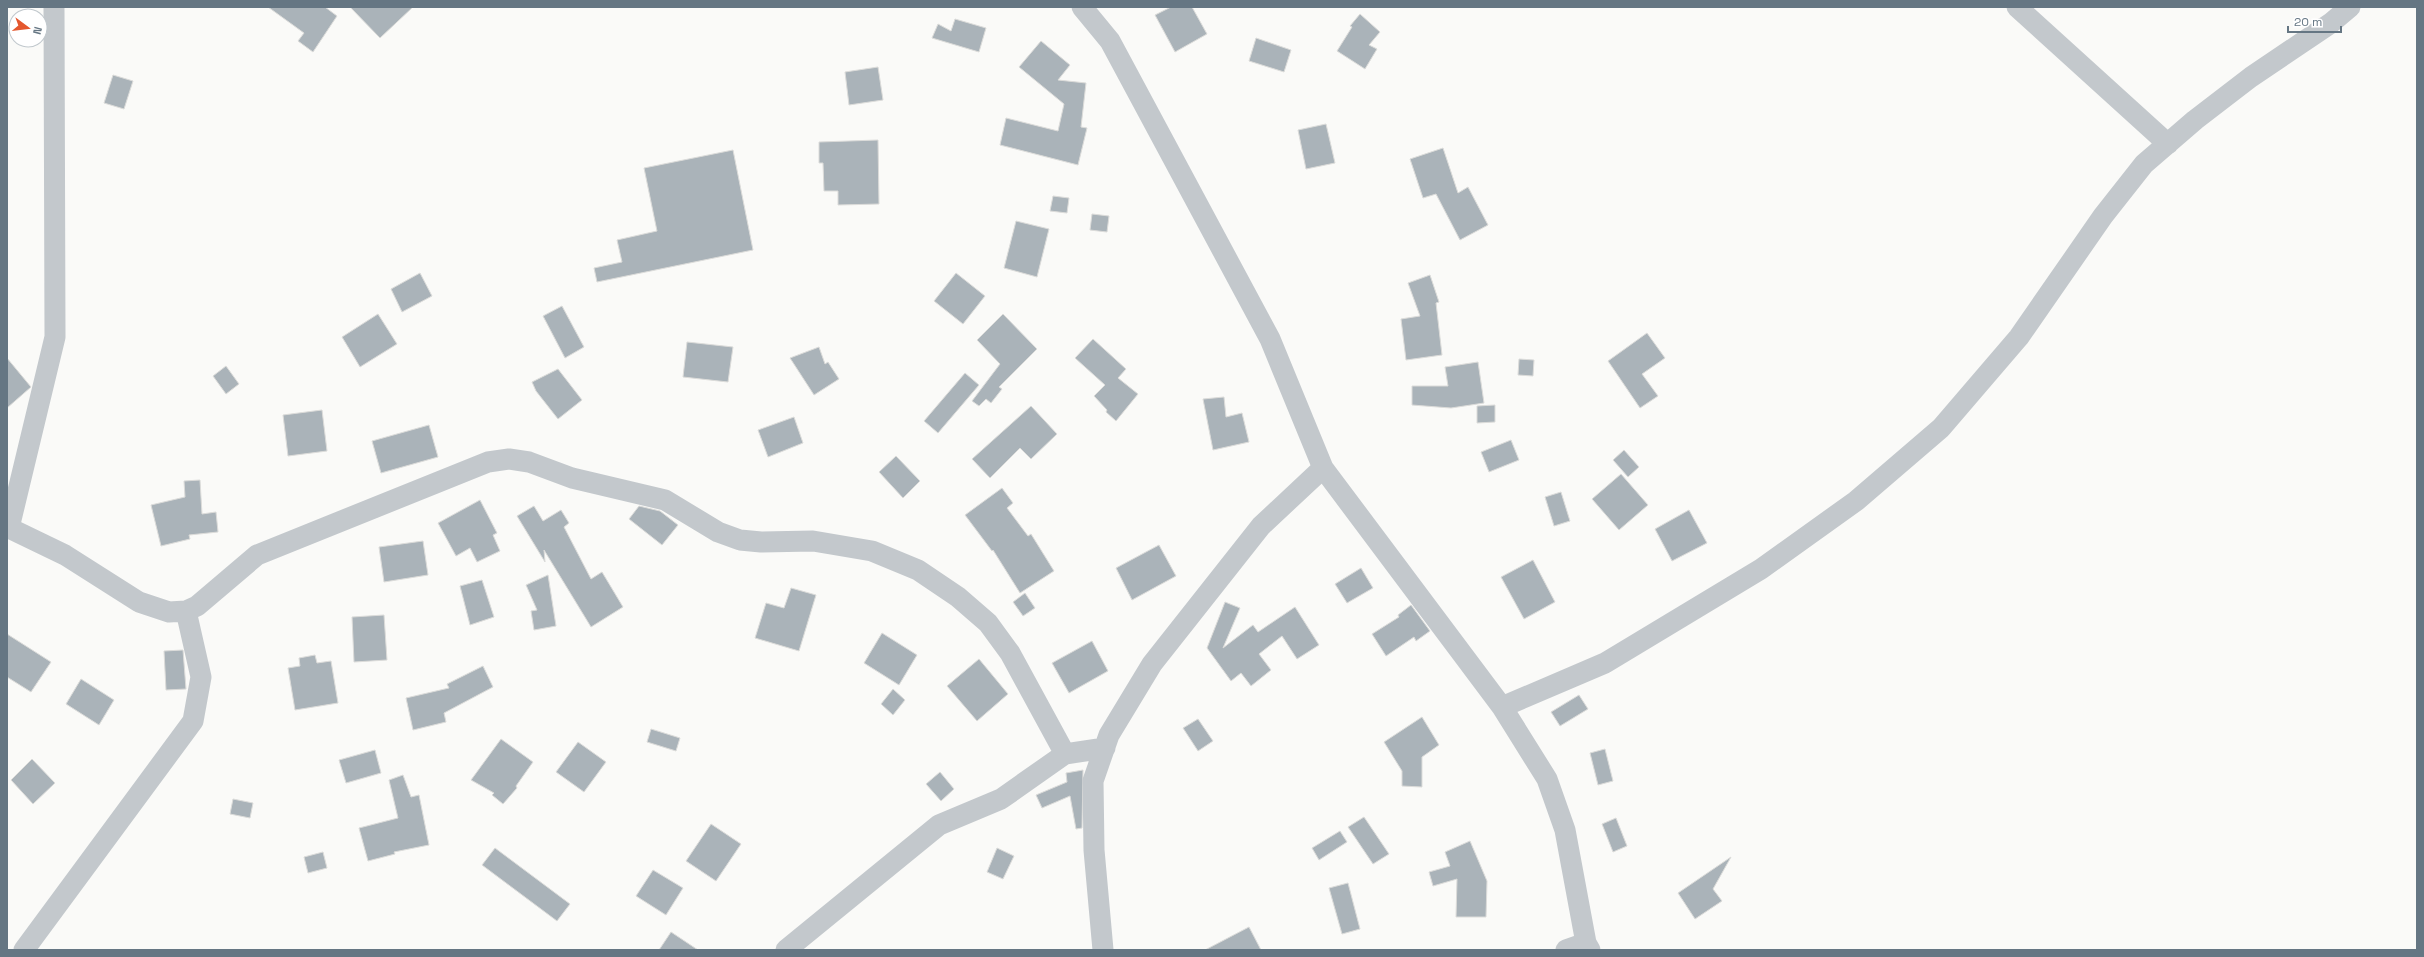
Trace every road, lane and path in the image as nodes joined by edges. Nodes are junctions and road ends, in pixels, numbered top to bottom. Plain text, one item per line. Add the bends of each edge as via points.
1 (54, 7) edge
2 (1082, 7) edge
3 (2017, 7) edge
4 (2350, 7) edge
5 (2168, 144) junction
6 (1324, 468) junction
7 (8, 528) edge
8 (186, 611) junction
9 (1502, 707) junction
10 (1104, 748) junction
11 (1065, 754) junction
12 (7, 942) edge
13 (1588, 947) edge
14 (14, 950) edge
15 (24, 950) edge
16 (786, 950) edge
17 (1102, 950) edge
18 (1566, 950) edge

1 - 7 street via 55,337
2 - 6 street via 1110,41 1270,339
3 - 5 street
4 - 5 street via 2331,23 2251,77
5 - 9 street via 2144,164 2103,216 2018,337 1940,428 1856,501 1761,569 1605,663
6 - 9 street
6 - 10 street via 1261,526 1152,664 1135,689
7 - 8 street via 65,555 139,602 169,612
8 - 11 street via 197,606 257,556 488,462 509,459 522,461 572,478 665,500 718,532 740,540 813,541 872,551 918,570 958,596 988,623 1010,653
8 - 15 street via 202,677 193,721
9 - 13 street via 1547,780 1565,830
10 - 11 street
10 - 17 street via 1093,781 1094,850
11 - 16 street via 1000,799 939,825
12 - 14 street
13 - 18 street

